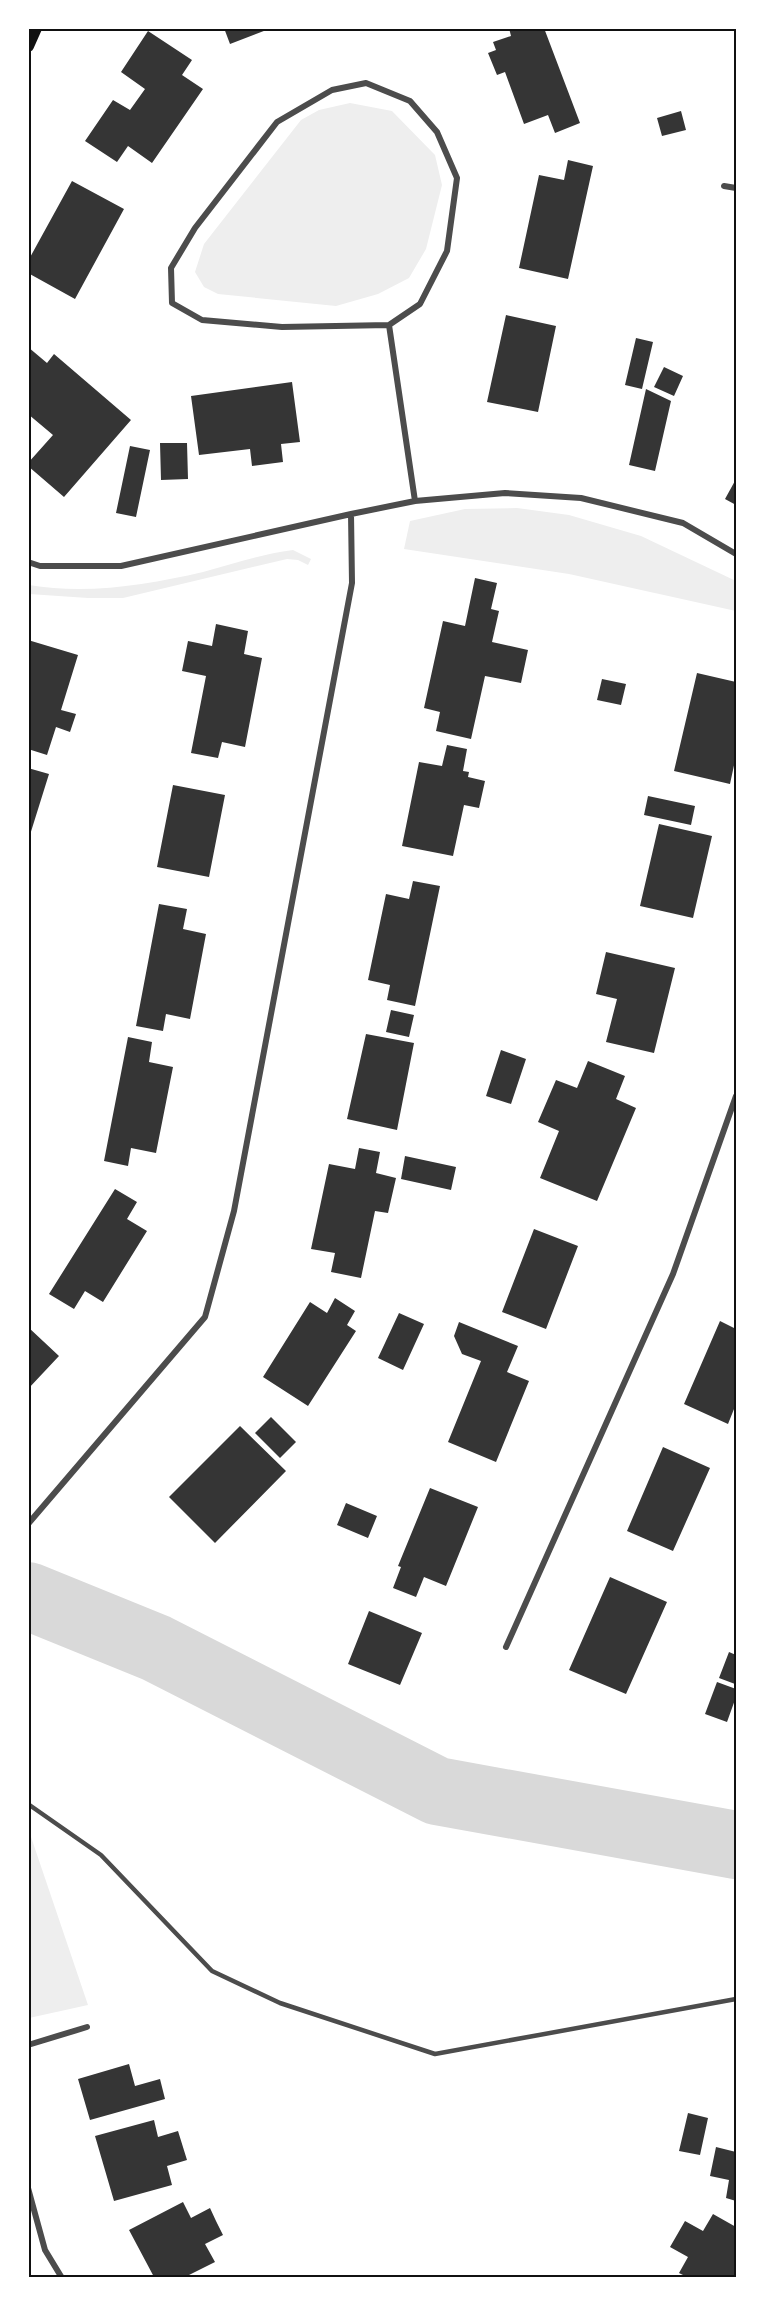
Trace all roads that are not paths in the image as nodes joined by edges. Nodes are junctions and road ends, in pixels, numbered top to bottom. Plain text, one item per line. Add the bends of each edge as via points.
1 (36, 28) edge
2 (28, 46) edge
3 (724, 186) dead end
4 (736, 188) edge
5 (389, 325) junction
6 (415, 501) junction
7 (351, 514) junction
8 (736, 554) edge
9 (28, 562) edge
10 (736, 1096) edge
11 (28, 1524) edge
12 (506, 1647) dead end
13 (28, 1804) edge
14 (736, 1998) edge
15 (87, 2027) dead end
16 (28, 2045) edge
17 (28, 2188) edge
18 (62, 2277) edge

1 - 2 main road
3 - 4 street
5 - 5 street via 420,304 447,250 457,177 437,132 410,101 366,83 332,90 277,122 195,228 171,268 172,303 202,320 282,327
5 - 6 street
6 - 7 street
6 - 8 street via 505,493 581,498 683,523
7 - 9 street via 121,566 40,566
7 - 11 street via 352,583 234,1211 205,1317
10 - 12 street via 673,1274
13 - 14 lane via 101,1855 212,1971 280,2003 435,2054
15 - 16 street
17 - 18 street via 45,2250

